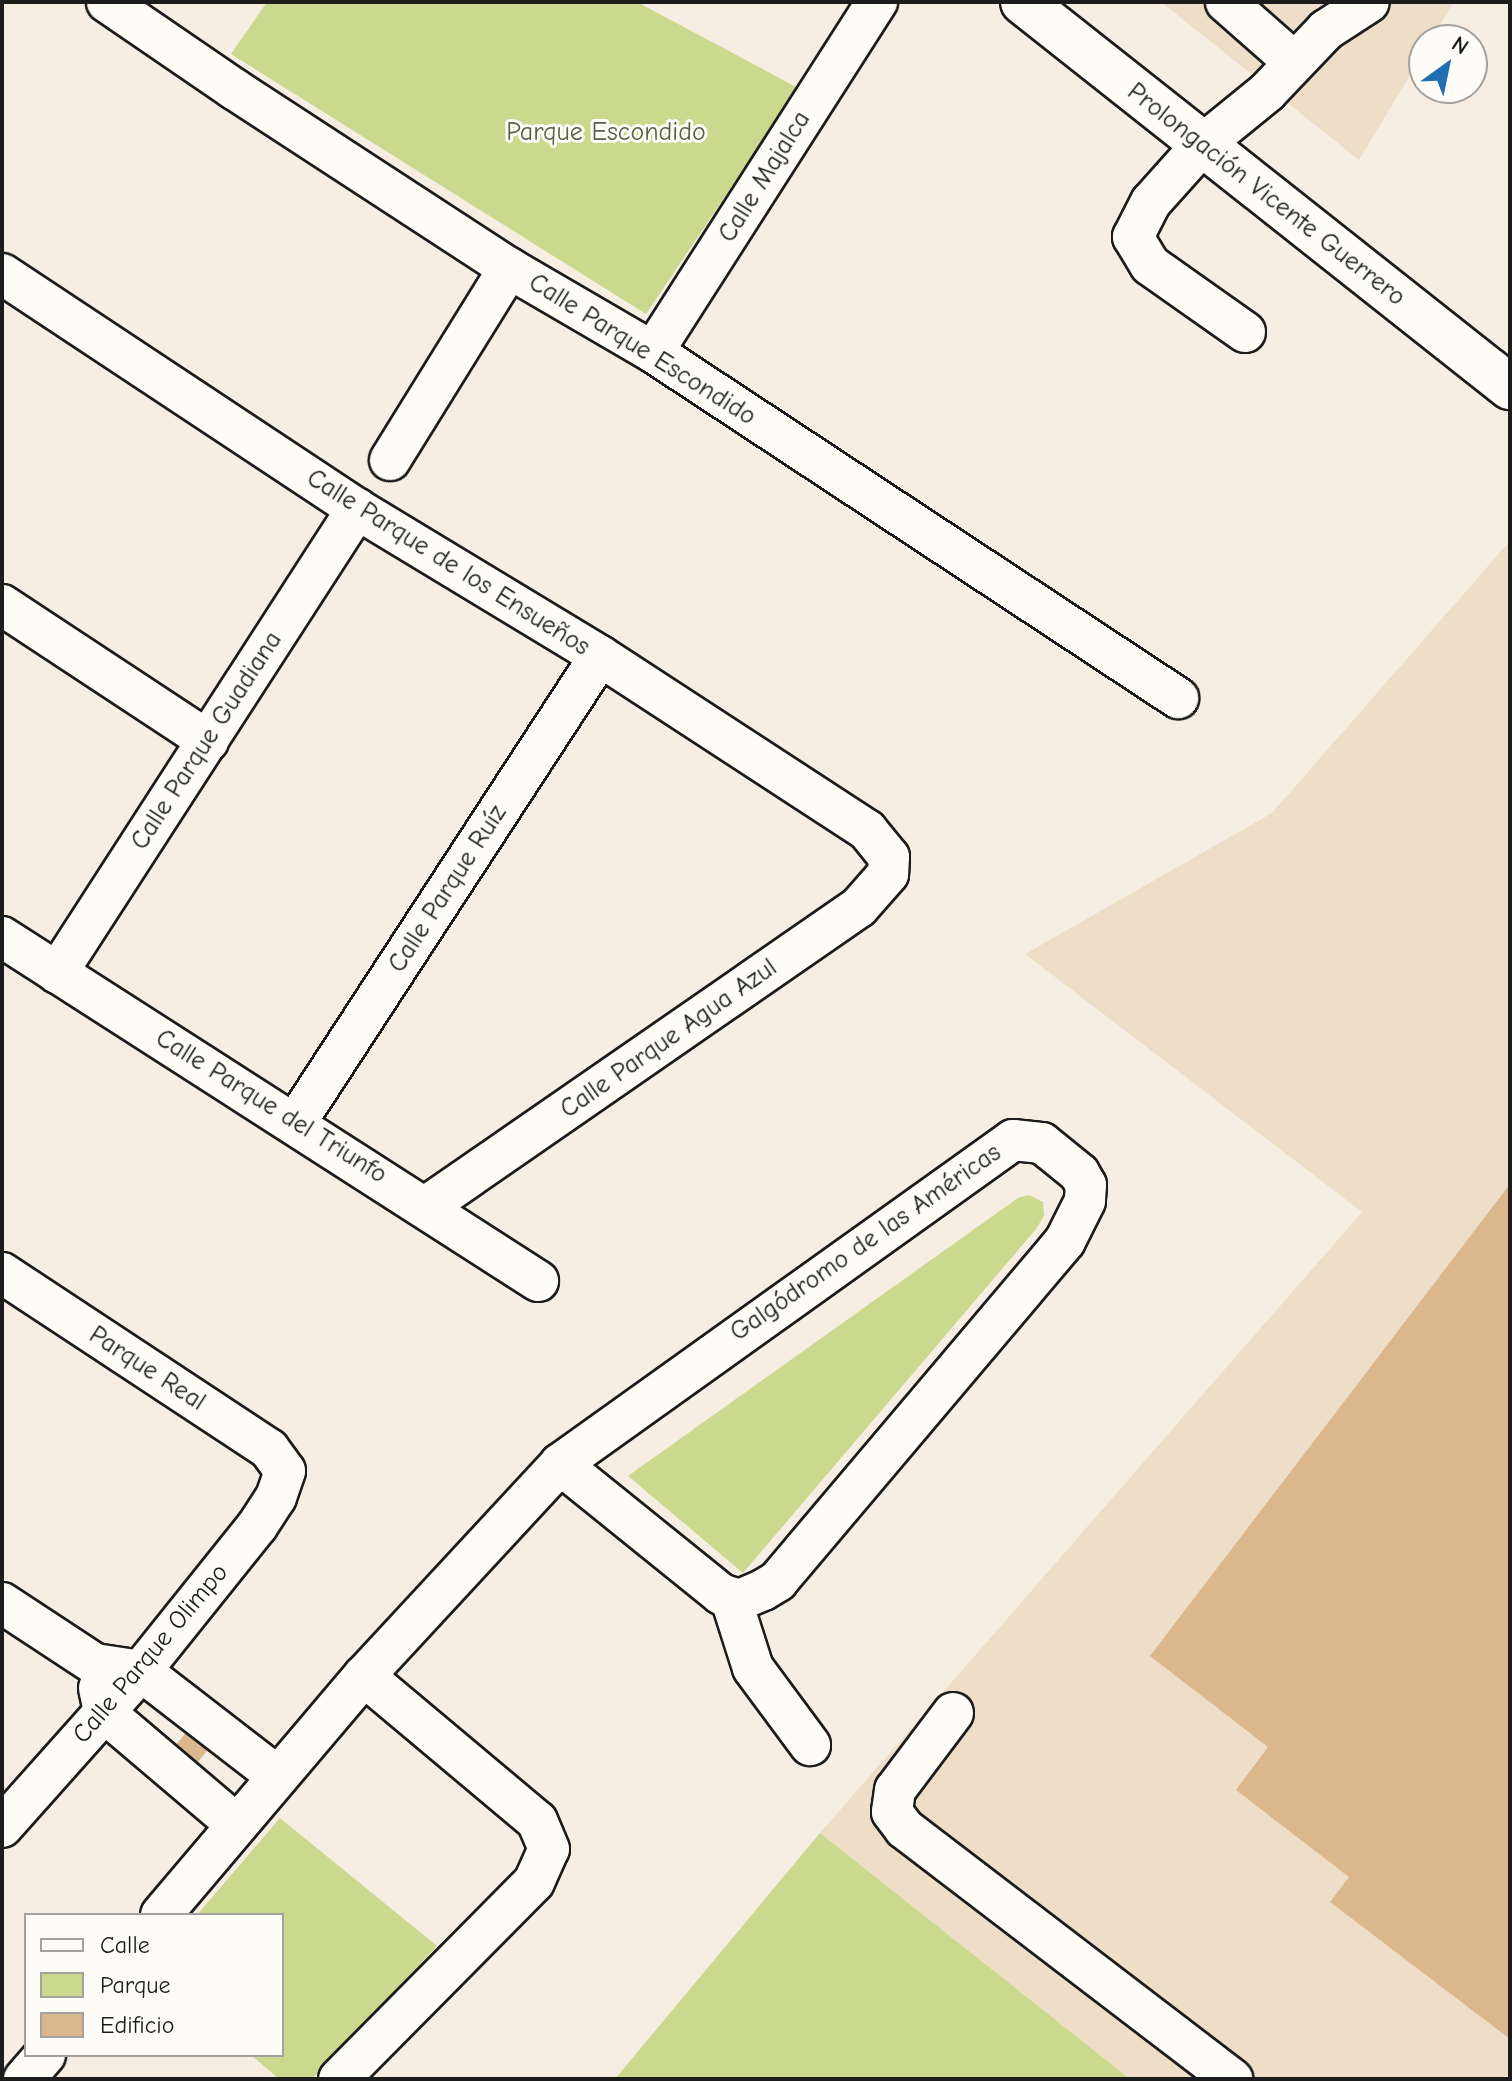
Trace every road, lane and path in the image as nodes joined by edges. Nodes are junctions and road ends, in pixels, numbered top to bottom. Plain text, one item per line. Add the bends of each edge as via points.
1 (107, 2) edge
2 (877, 2) edge
3 (1023, 2) edge
4 (1226, 2) edge
5 (1369, 2) edge
6 (1293, 61) junction
7 (1202, 145) junction
8 (509, 268) junction
9 (2, 274) edge
10 (1245, 332) dead end
11 (653, 352) junction
12 (1510, 387) edge
13 (390, 460) dead end
14 (357, 509) junction
15 (2, 605) edge
16 (600, 656) junction
17 (1178, 698) dead end
18 (208, 741) junction
19 (889, 857) joint
20 (2, 937) edge
21 (57, 973) junction
22 (296, 1122) junction
23 (427, 1206) junction
24 (2, 1273) edge
25 (538, 1281) dead end
26 (560, 1464) junction
27 (285, 1471) joint
28 (740, 1598) junction
29 (2, 1603) edge
30 (95, 1664) junction
31 (141, 1671) junction
32 (364, 1676) junction
33 (104, 1712) junction
34 (953, 1713) dead end
35 (810, 1745) dead end
36 (278, 1777) junction
37 (236, 1824) junction
38 (2, 1827) edge
39 (163, 1913) edge
40 (339, 2079) edge
41 (1232, 2079) edge

1 - 8 street, Calle Parque Escondido
2 - 11 street, Calle Majalca
3 - 7 main road, Prolongación Vicente Guerrero
4 - 6 street
5 - 6 street via 1326,30
6 - 7 street via 1267,92
7 - 10 street via 1151,202 1133,237 1150,265
7 - 12 main road, Prolongación Vicente Guerrero
8 - 11 street, Calle Parque Escondido
8 - 13 street
9 - 14 street, Calle Parque de los Ensueños
11 - 17 street, Calle Parque Escondido
14 - 16 street, Calle Parque de los Ensueños
14 - 18 street, Calle Parque Guadiana
15 - 18 street
16 - 19 street, Calle Parque de los Ensueños via 867,830
16 - 22 street, Calle Parque Ruíz
18 - 21 street, Calle Parque Guadiana
19 - 23 street, Calle Parque Agua Azul via 888,874 859,907
20 - 21 street, Calle Parque del Triunfo
21 - 22 street, Calle Parque del Triunfo
22 - 23 street, Calle Parque del Triunfo
23 - 25 street, Calle Parque del Triunfo
24 - 27 street, Parque Real via 269,1449
26 - 28 street
26 - 28 street, Galgódromo de las Américas via 1013,1140 1029,1138 1054,1151 1086,1185 1085,1201 1065,1241 778,1581
26 - 32 street
27 - 31 street, Calle Parque Olimpo via 257,1526
28 - 35 street via 753,1668
29 - 30 street
30 - 31 street
30 - 33 street
31 - 33 street, Calle Parque Olimpo
31 - 36 street
32 - 36 street
32 - 40 street via 537,1821 549,1849 534,1882
33 - 37 street
33 - 38 street, Calle Parque Olimpo
34 - 41 street via 895,1790 892,1812 905,1829
36 - 37 street
37 - 39 street

